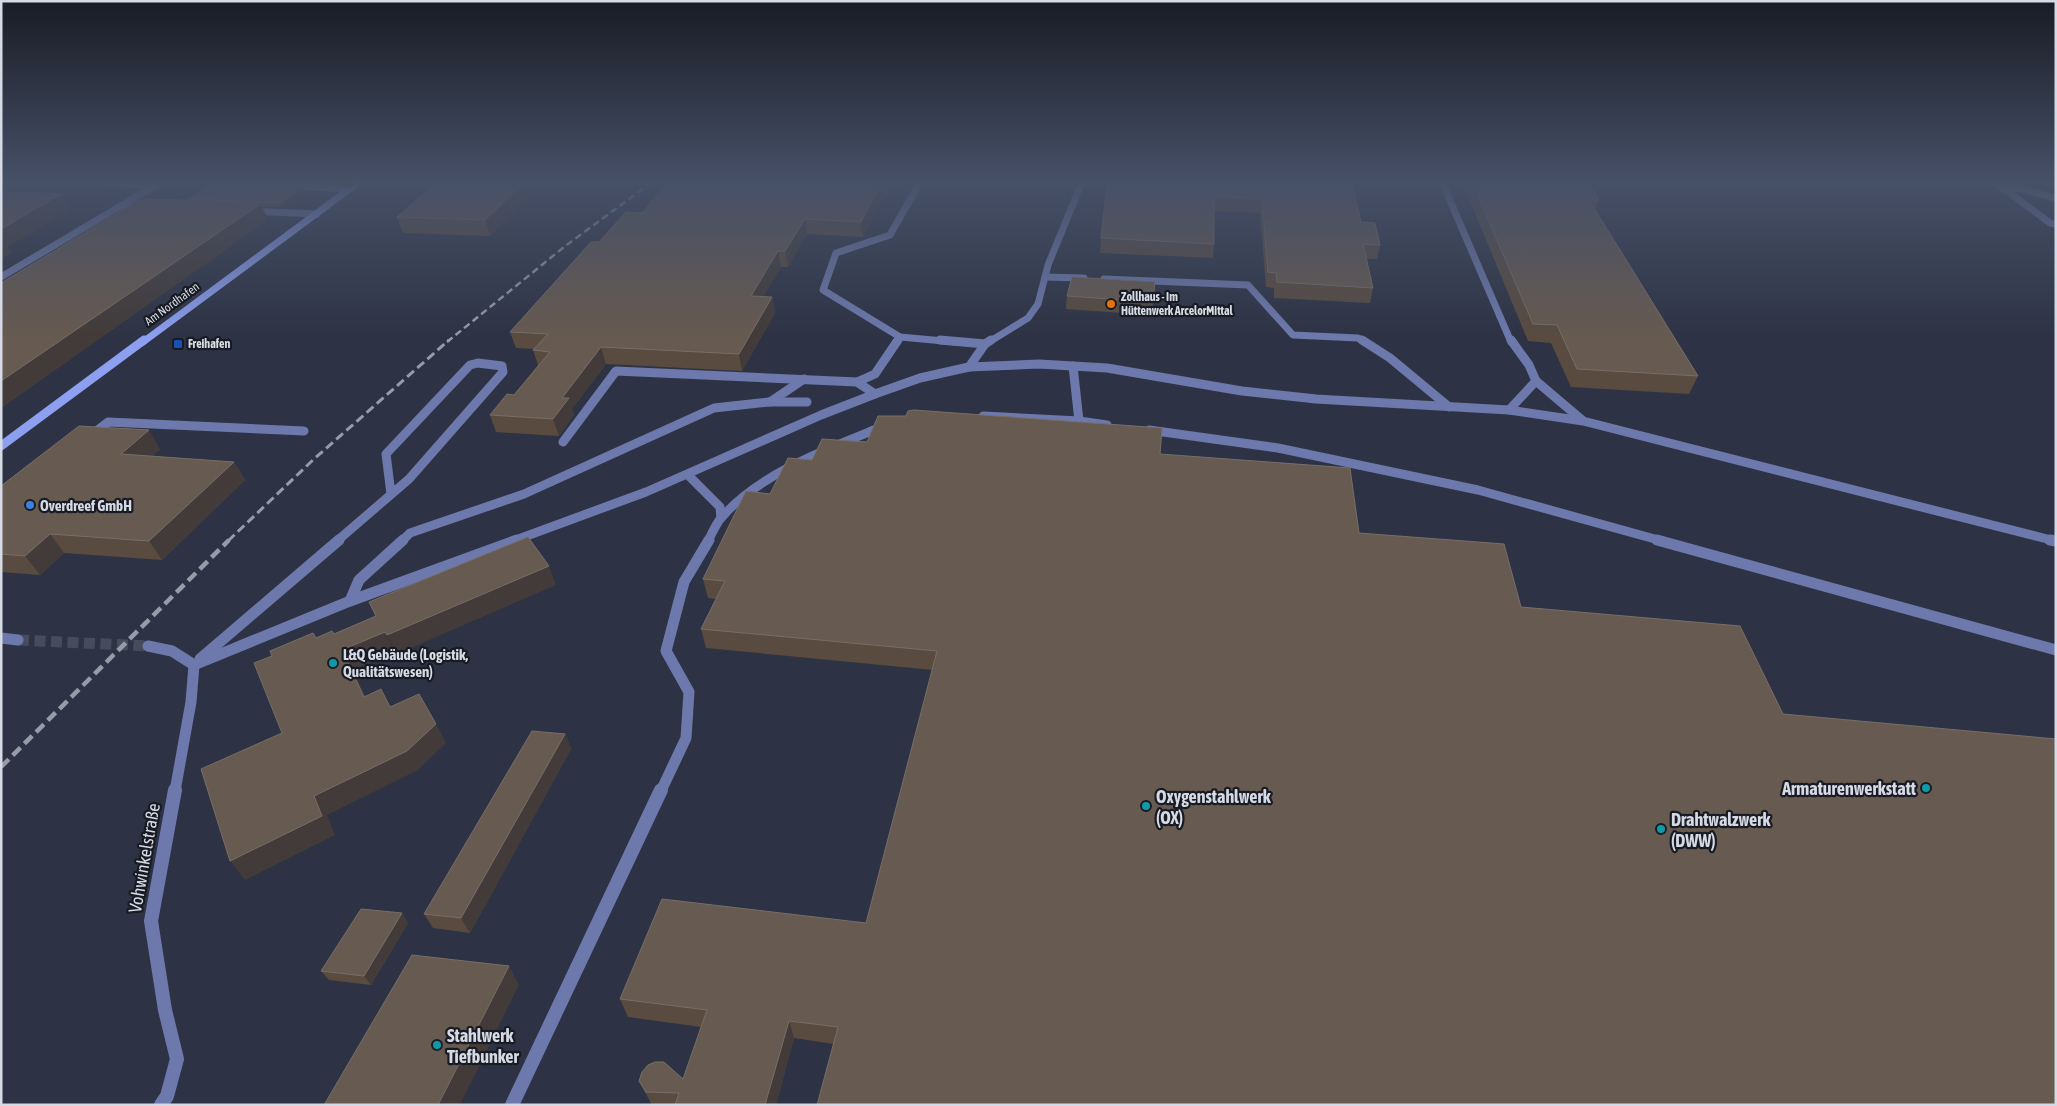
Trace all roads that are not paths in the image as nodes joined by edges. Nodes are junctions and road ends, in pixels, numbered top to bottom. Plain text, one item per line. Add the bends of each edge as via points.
1 (76, 234) edge
2 (290, 234) edge
3 (891, 234) edge
4 (1062, 234) edge
5 (1464, 234) edge
6 (1, 277) edge
7 (1045, 277) junction
8 (900, 337) junction
9 (985, 344) junction
10 (1074, 366) junction
11 (969, 367) junction
12 (804, 379) junction
13 (1536, 381) junction
14 (858, 382) junction
15 (874, 394) junction
16 (769, 402) junction
17 (807, 402) dead end
18 (1449, 407) junction
19 (1509, 410) junction
20 (973, 416) edge
21 (1079, 421) junction
22 (1583, 421) junction
23 (896, 424) edge
24 (1117, 426) edge
25 (1136, 429) edge
26 (304, 431) dead end
27 (563, 442) dead end
28 (79, 444) edge
29 (1, 446) edge
30 (688, 475) junction
31 (391, 494) junction
32 (721, 518) junction
33 (2056, 541) edge
34 (350, 601) junction
35 (1, 638) edge
36 (18, 640) tunnel mouth
37 (148, 646) tunnel mouth
38 (2056, 650) edge
39 (194, 665) junction
40 (161, 1105) edge
41 (512, 1105) edge

1 - 6 street
2 - 29 main road, Am Nordhafen
3 - 8 street via 836,253 823,290
4 - 7 street
5 - 13 street via 1512,343 1529,365
7 - 9 street via 1038,304 1028,318
7 - 18 street via 1248,285 1293,335 1358,338 1390,358
8 - 9 street
8 - 14 street via 875,374
9 - 11 street
10 - 11 street
10 - 18 street via 1107,368 1242,391
10 - 21 street
11 - 15 street via 920,378
12 - 14 street
12 - 16 street
12 - 27 street via 616,371
13 - 19 street
13 - 22 street
14 - 15 street
15 - 30 street
16 - 17 street
16 - 34 street via 714,408 524,494 410,533 359,580
18 - 19 street
19 - 22 street
20 - 21 street
21 - 24 street
22 - 33 street
23 - 32 street via 877,428 794,463 747,495
25 - 38 street via 1278,448 1478,490
26 - 28 street via 108,422
30 - 32 street via 720,507
30 - 34 street
31 - 31 street via 409,480 503,372 502,366 470,365 386,454
31 - 39 street
32 - 41 street via 684,582 666,651 689,692 686,738
34 - 39 street
35 - 36 street
37 - 39 street via 168,648 185,656
39 - 40 street, Vohwinkelstraße via 151,921 165,1010 177,1059 167,1096

